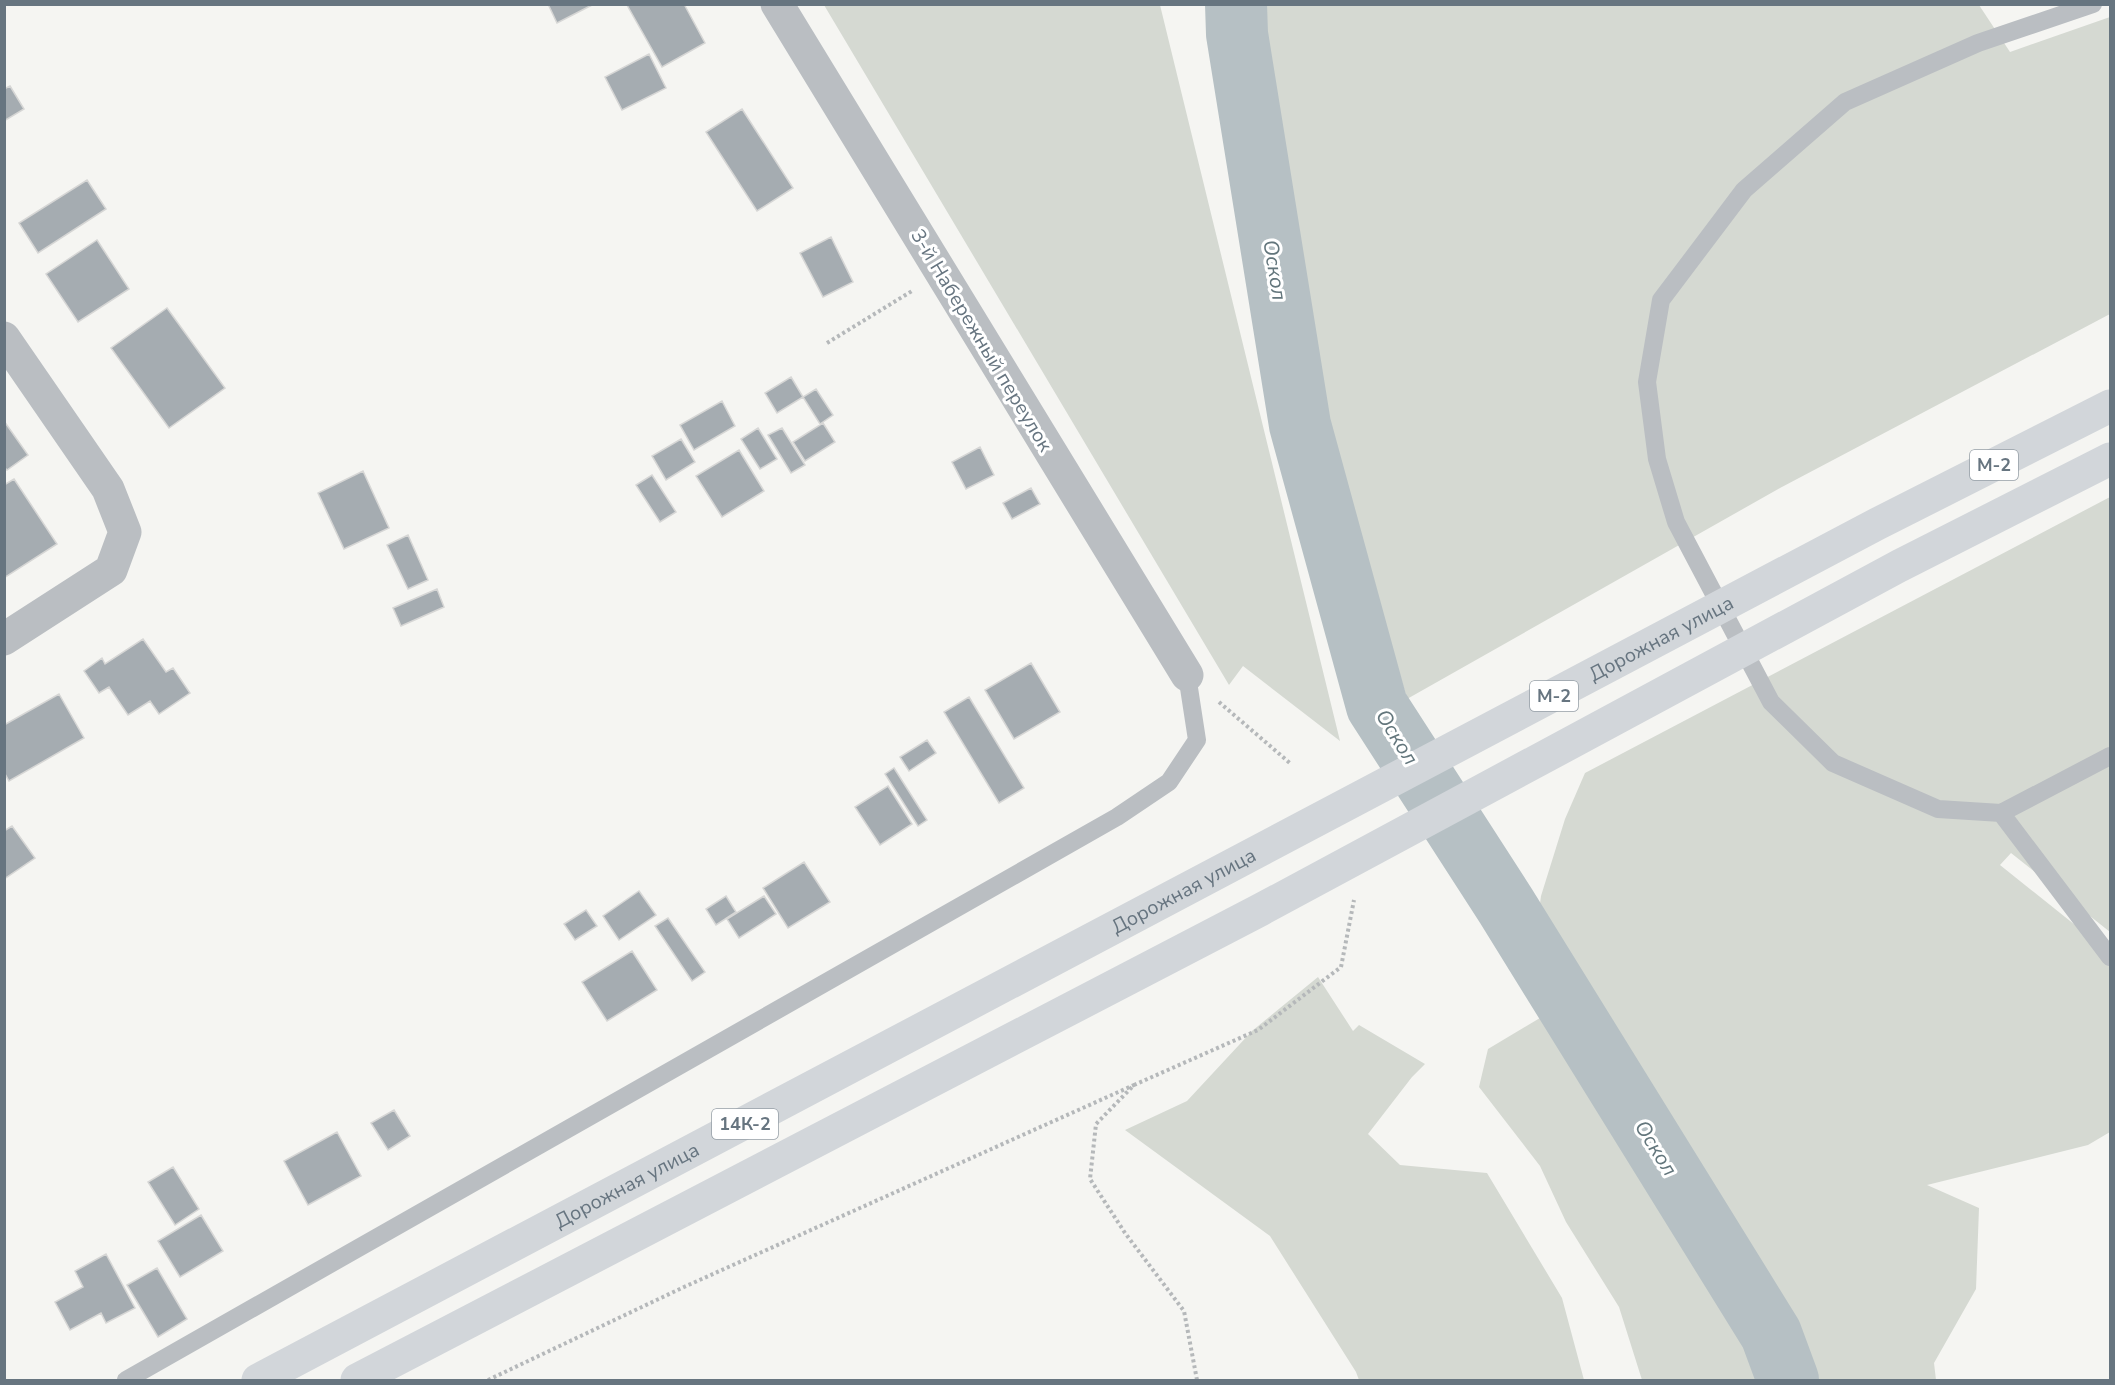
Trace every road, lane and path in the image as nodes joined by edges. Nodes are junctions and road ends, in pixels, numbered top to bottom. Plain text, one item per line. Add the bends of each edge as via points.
1 (777, 4) edge
2 (2093, 4) edge
3 (941, 273) junction
4 (4, 338) edge
5 (826, 343) dead end
6 (2110, 406) edge
7 (2110, 459) edge
8 (4, 639) edge
9 (1187, 675) junction
10 (2110, 756) edge
11 (1291, 764) dead end
12 (2001, 813) junction
13 (1231, 868) joint
14 (1354, 896) dead end
15 (1260, 910) joint
16 (2110, 957) edge
17 (1134, 1085) junction
18 (126, 1380) edge
19 (258, 1380) edge
20 (357, 1380) edge
21 (488, 1380) edge
22 (1197, 1380) edge

1 - 3 street, 3-й Набережный переулок
2 - 12 lane via 1978,43 1845,102 1744,190 1661,300 1647,382 1657,459 1676,522 1771,702 1833,763 1938,809
3 - 5 path
3 - 9 street, 3-й Набережный переулок
4 - 8 street via 108,489 124,532 111,570
6 - 13 main road, Дорожная улица / М-2 via 1877,524
7 - 15 main road, М-2 via 1899,566
9 - 11 path
9 - 18 lane via 1197,740 1169,782 1118,817
10 - 12 lane
12 - 16 lane
13 - 19 main road, Дорожная улица / 14К-2
14 - 17 path via 1341,967 1258,1030
15 - 20 main road, 14К-2
17 - 21 path via 695,1282
17 - 22 path via 1096,1124 1090,1179 1184,1311

